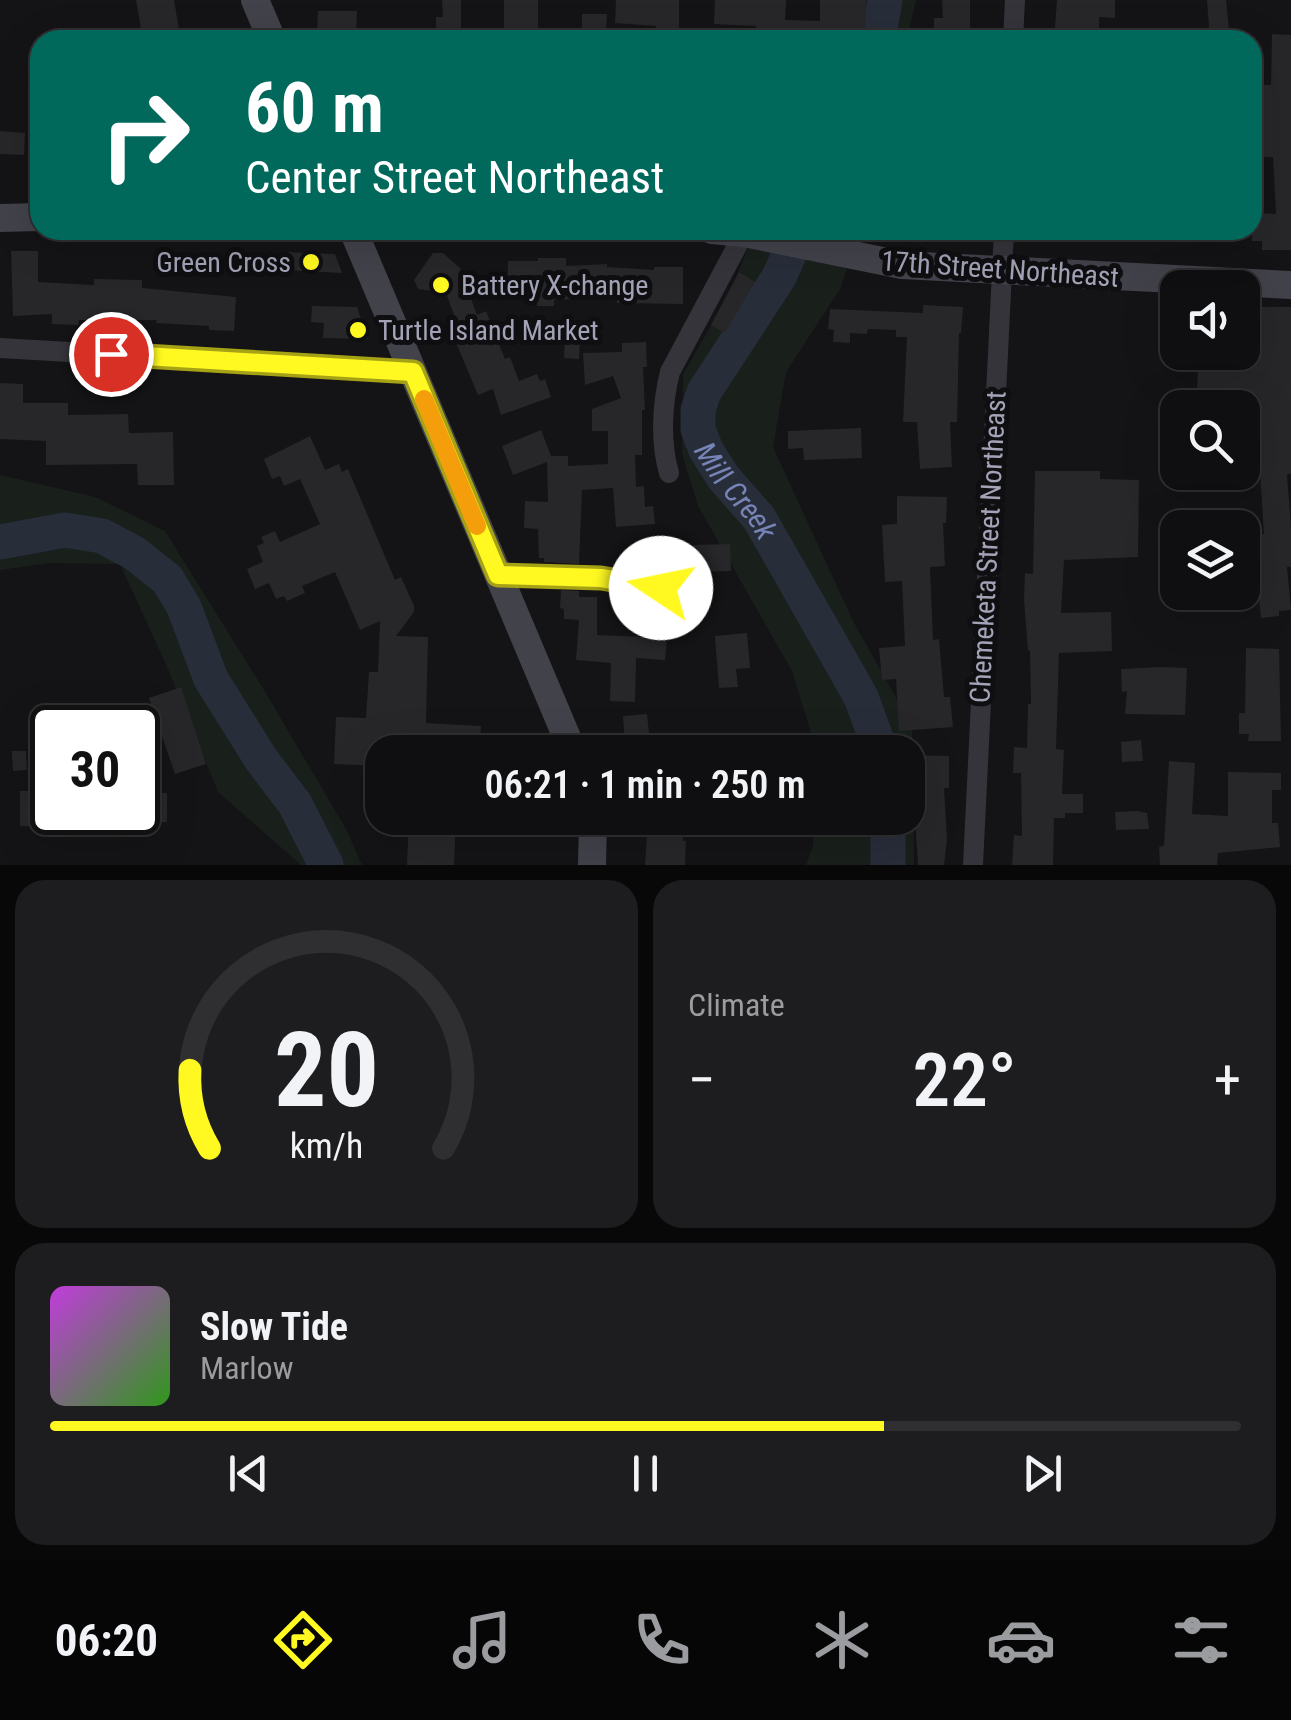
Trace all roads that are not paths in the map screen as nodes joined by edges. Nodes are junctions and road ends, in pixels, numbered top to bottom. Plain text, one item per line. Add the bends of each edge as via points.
1 (255, 0) edge
2 (1015, 0) edge
3 (268, 30) edge
4 (1014, 30) edge
5 (30, 217) edge
6 (0, 218) edge
7 (357, 240) edge
8 (753, 240) edge
9 (778, 240) edge
10 (1004, 240) edge
11 (1002, 272) junction
12 (1291, 284) edge
13 (0, 348) edge
14 (413, 372) junction
15 (669, 473) dead end
16 (498, 575) junction
17 (688, 599) dead end
18 (565, 735) edge
19 (593, 835) edge
20 (592, 865) edge
21 (973, 865) edge

1 - 3 main road
2 - 4 street
5 - 6 main road
7 - 14 main road
8 - 15 street via 670,372 663,454
9 - 11 main road, 17th Street Northeast via 874,262
10 - 11 street, Chemeketa Street Northeast
11 - 12 main road, 17th Street Northeast
11 - 21 street, Chemeketa Street Northeast
13 - 14 street
14 - 16 main road
16 - 17 street via 628,581
16 - 18 main road
19 - 20 main road

